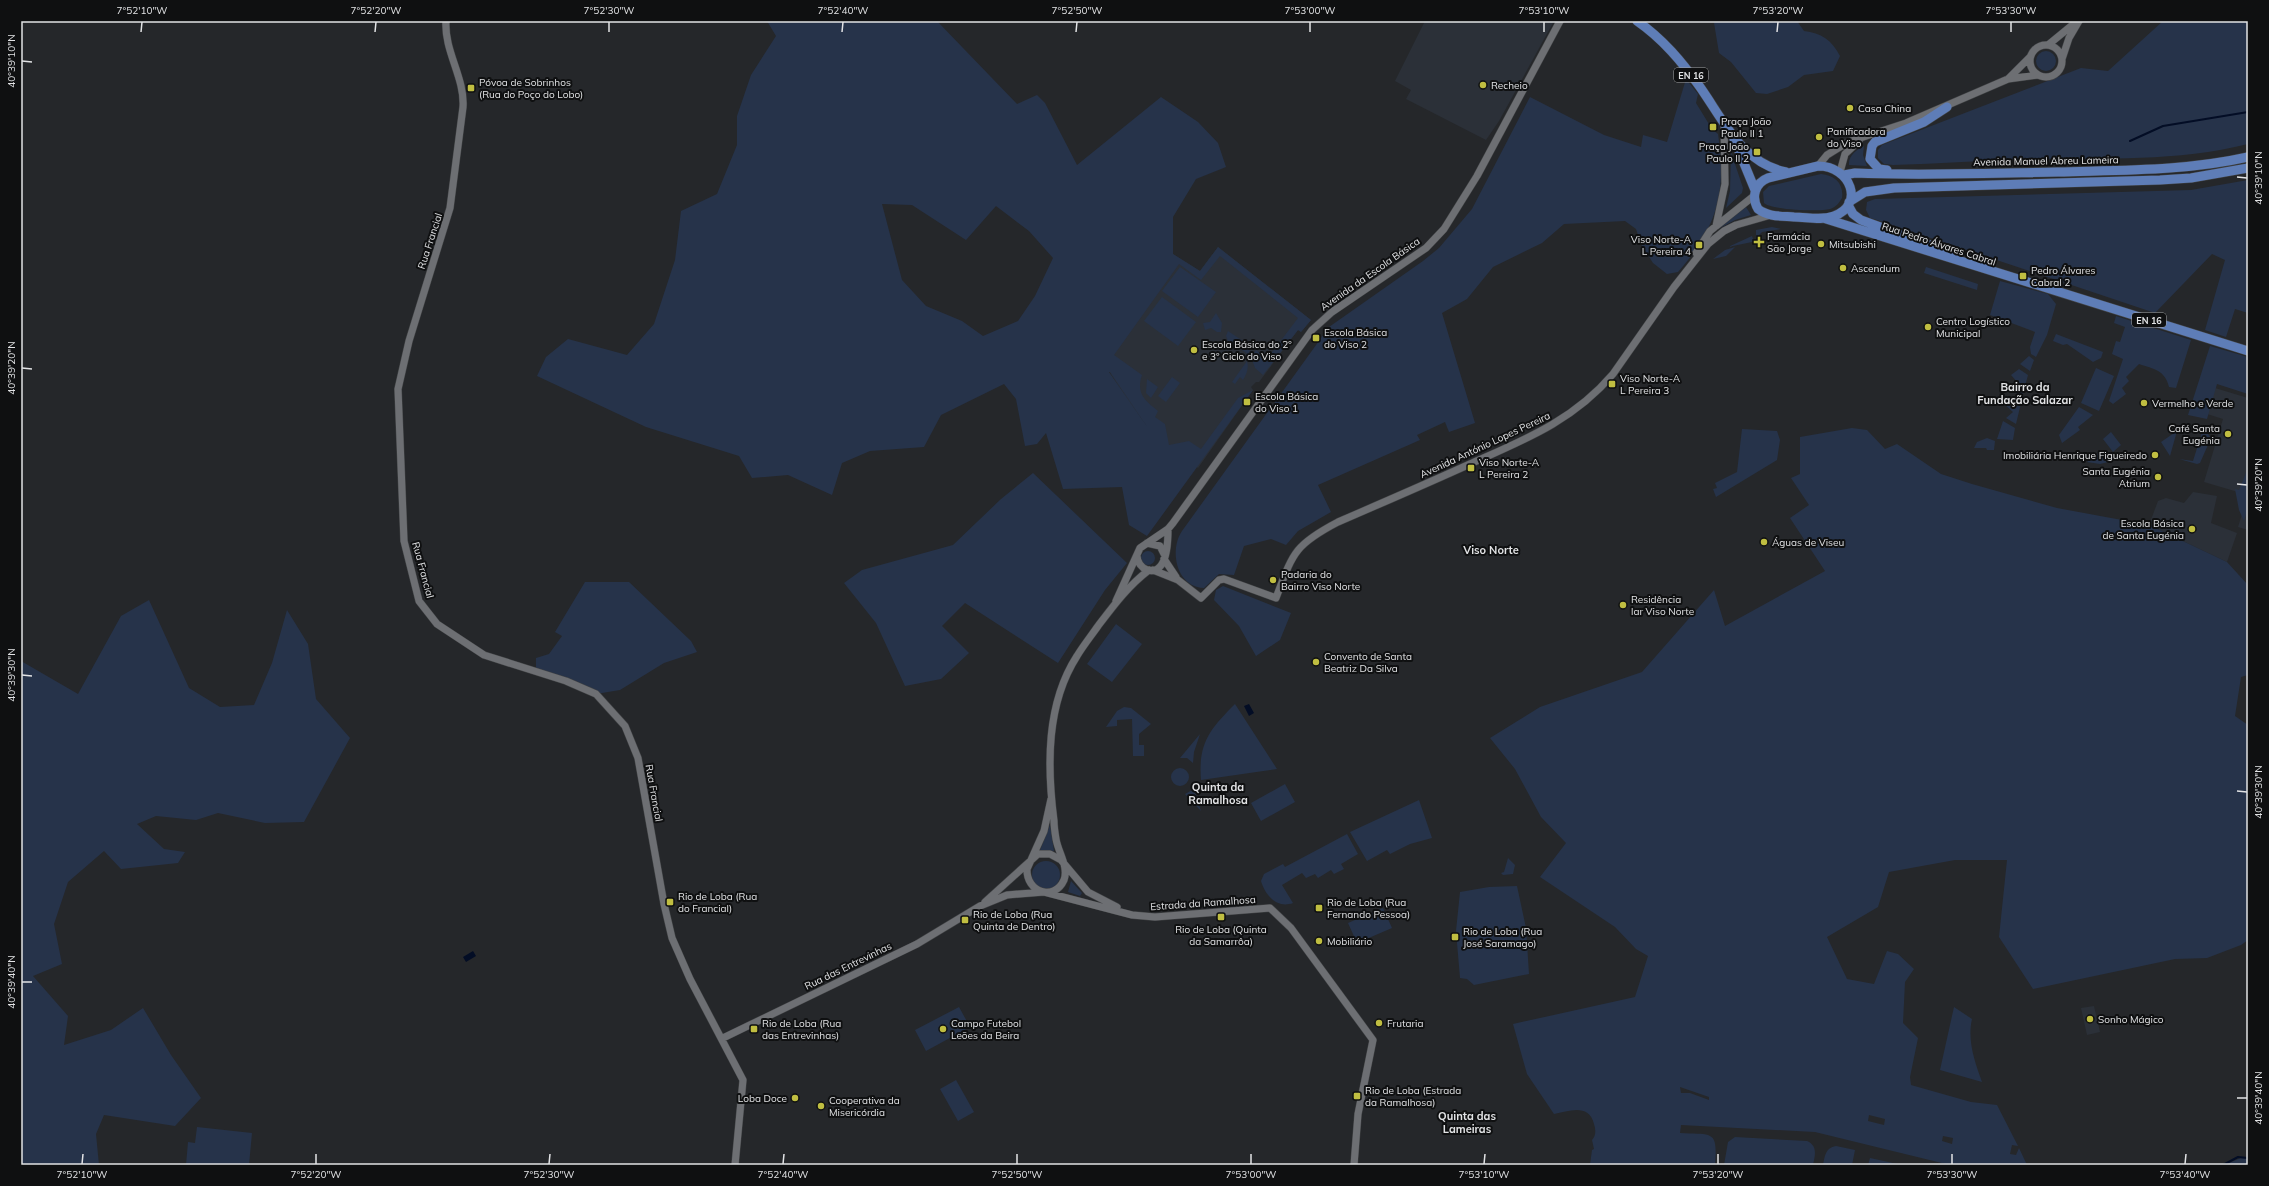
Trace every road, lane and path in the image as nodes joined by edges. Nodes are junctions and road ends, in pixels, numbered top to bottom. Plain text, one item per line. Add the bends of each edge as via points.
1 (446, 21) edge
2 (1560, 21) edge
3 (1638, 21) edge
4 (2078, 21) edge
5 (2048, 44) junction
6 (2030, 57) junction
7 (2062, 59) junction
8 (2038, 75) junction
9 (2008, 79) junction
10 (1946, 107) junction
11 (1724, 121) junction
12 (1734, 139) junction
13 (1861, 139) junction
14 (2248, 157) edge
15 (1818, 166) junction
16 (2248, 168) edge
17 (1787, 173) junction
18 (1842, 173) junction
19 (1952, 174) junction
20 (1755, 193) junction
21 (1849, 203) junction
22 (1772, 215) junction
23 (1823, 218) junction
24 (1716, 226) junction
25 (1682, 278) junction
26 (2050, 289) junction
27 (2248, 351) edge
28 (1168, 529) junction
29 (1147, 544) junction
30 (1137, 556) junction
31 (1164, 557) junction
32 (1151, 570) junction
33 (1178, 580) junction
34 (1116, 601) junction
35 (1051, 799) junction
36 (1029, 862) junction
37 (1064, 866) junction
38 (1044, 892) junction
39 (980, 906) junction
40 (1132, 915) junction
41 (723, 1038) junction
42 (735, 1165) edge
43 (1354, 1165) edge

1 - 41 street, Rua Francial via 448,42 464,96 450,208 406,353 398,390 404,541 414,582 423,608 437,624 462,642 484,655 566,681 596,694 625,726 638,758 672,938 690,979
2 - 28 street, Avenida da Escola Básica via 1477,176 1444,229 1426,248 1332,312 1312,330
3 - 11 main road, EN 16 via 1671,50
4 - 5 street
4 - 7 street
5 - 6 street via 2036,48
5 - 7 street via 2056,48
6 - 8 street via 2032,69
6 - 9 street
7 - 8 street via 2060,68 2053,75
8 - 9 street
9 - 10 street
10 - 13 street
10 - 19 main road via 1924,122 1875,142 1870,159 1879,169 1926,170
11 - 12 main road, EN 16
11 - 24 street via 1725,195
12 - 17 main road, EN 16 via 1759,163
12 - 20 main road, EN 16
13 - 15 street via 1841,145 1827,155
13 - 18 street via 1844,154
14 - 19 main road, Avenida Manuel Abreu Lameira via 2206,165 2161,169
15 - 17 main road
15 - 18 main road via 1830,167
16 - 21 main road via 2191,178 2160,180 1894,188 1865,192
17 - 20 main road via 1764,179
18 - 19 main road, Avenida Manuel Abreu Lameira
18 - 21 main road via 1850,187
20 - 22 main road, EN 16 via 1758,209
20 - 24 street, Avenida António Lopes Pereira
21 - 23 main road, EN 16 via 1837,215
21 - 26 main road, Rua Pedro Álvares Cabral / EN 16 via 1853,214 1861,220
22 - 23 main road, EN 16
22 - 25 street, Avenida António Lopes Pereira via 1756,218 1724,232 1708,244
23 - 26 main road, Rua Pedro Álvares Cabral / EN 16
24 - 25 street, Avenida António Lopes Pereira
25 - 33 street, Avenida António Lopes Pereira via 1602,388 1579,408 1539,433 1338,522 1312,536 1293,555 1276,598 1224,579 1219,580 1201,598
26 - 27 main road, Rua Pedro Álvares Cabral / EN 16
28 - 29 street, Avenida da Escola Básica
28 - 31 street, Avenida da Escola Básica
29 - 30 street, Avenida da Escola Básica via 1140,548
29 - 31 street via 1156,544
30 - 32 street via 1139,564
30 - 34 street, Avenida da Escola Básica
31 - 32 street, Avenida da Escola Básica via 1161,566
31 - 33 street
32 - 33 street
32 - 34 street, Avenida da Escola Básica via 1132,584
34 - 35 street, Avenida da Escola Básica via 1076,656 1058,698 1052,726
35 - 36 street, Avenida da Escola Básica via 1044,831
35 - 37 street, Avenida da Escola Básica via 1056,840
36 - 37 street via 1038,854 1050,854 1056,856
36 - 38 street, Avenida da Escola Básica via 1026,869 1028,882 1032,887
36 - 39 street, Rua das Entrevinhas
37 - 38 street, Avenida da Escola Básica via 1062,884 1051,892
37 - 40 street, Estrada da Ramalhosa via 1088,892
38 - 39 street, Rua das Entrevinhas via 1007,895
38 - 40 street, Estrada da Ramalhosa
39 - 41 street, Rua das Entrevinhas via 917,944
40 - 43 street, Estrada da Ramalhosa via 1155,917 1270,908 1286,922 1373,1040 1358,1114
41 - 42 street, Rua Francial via 743,1080

